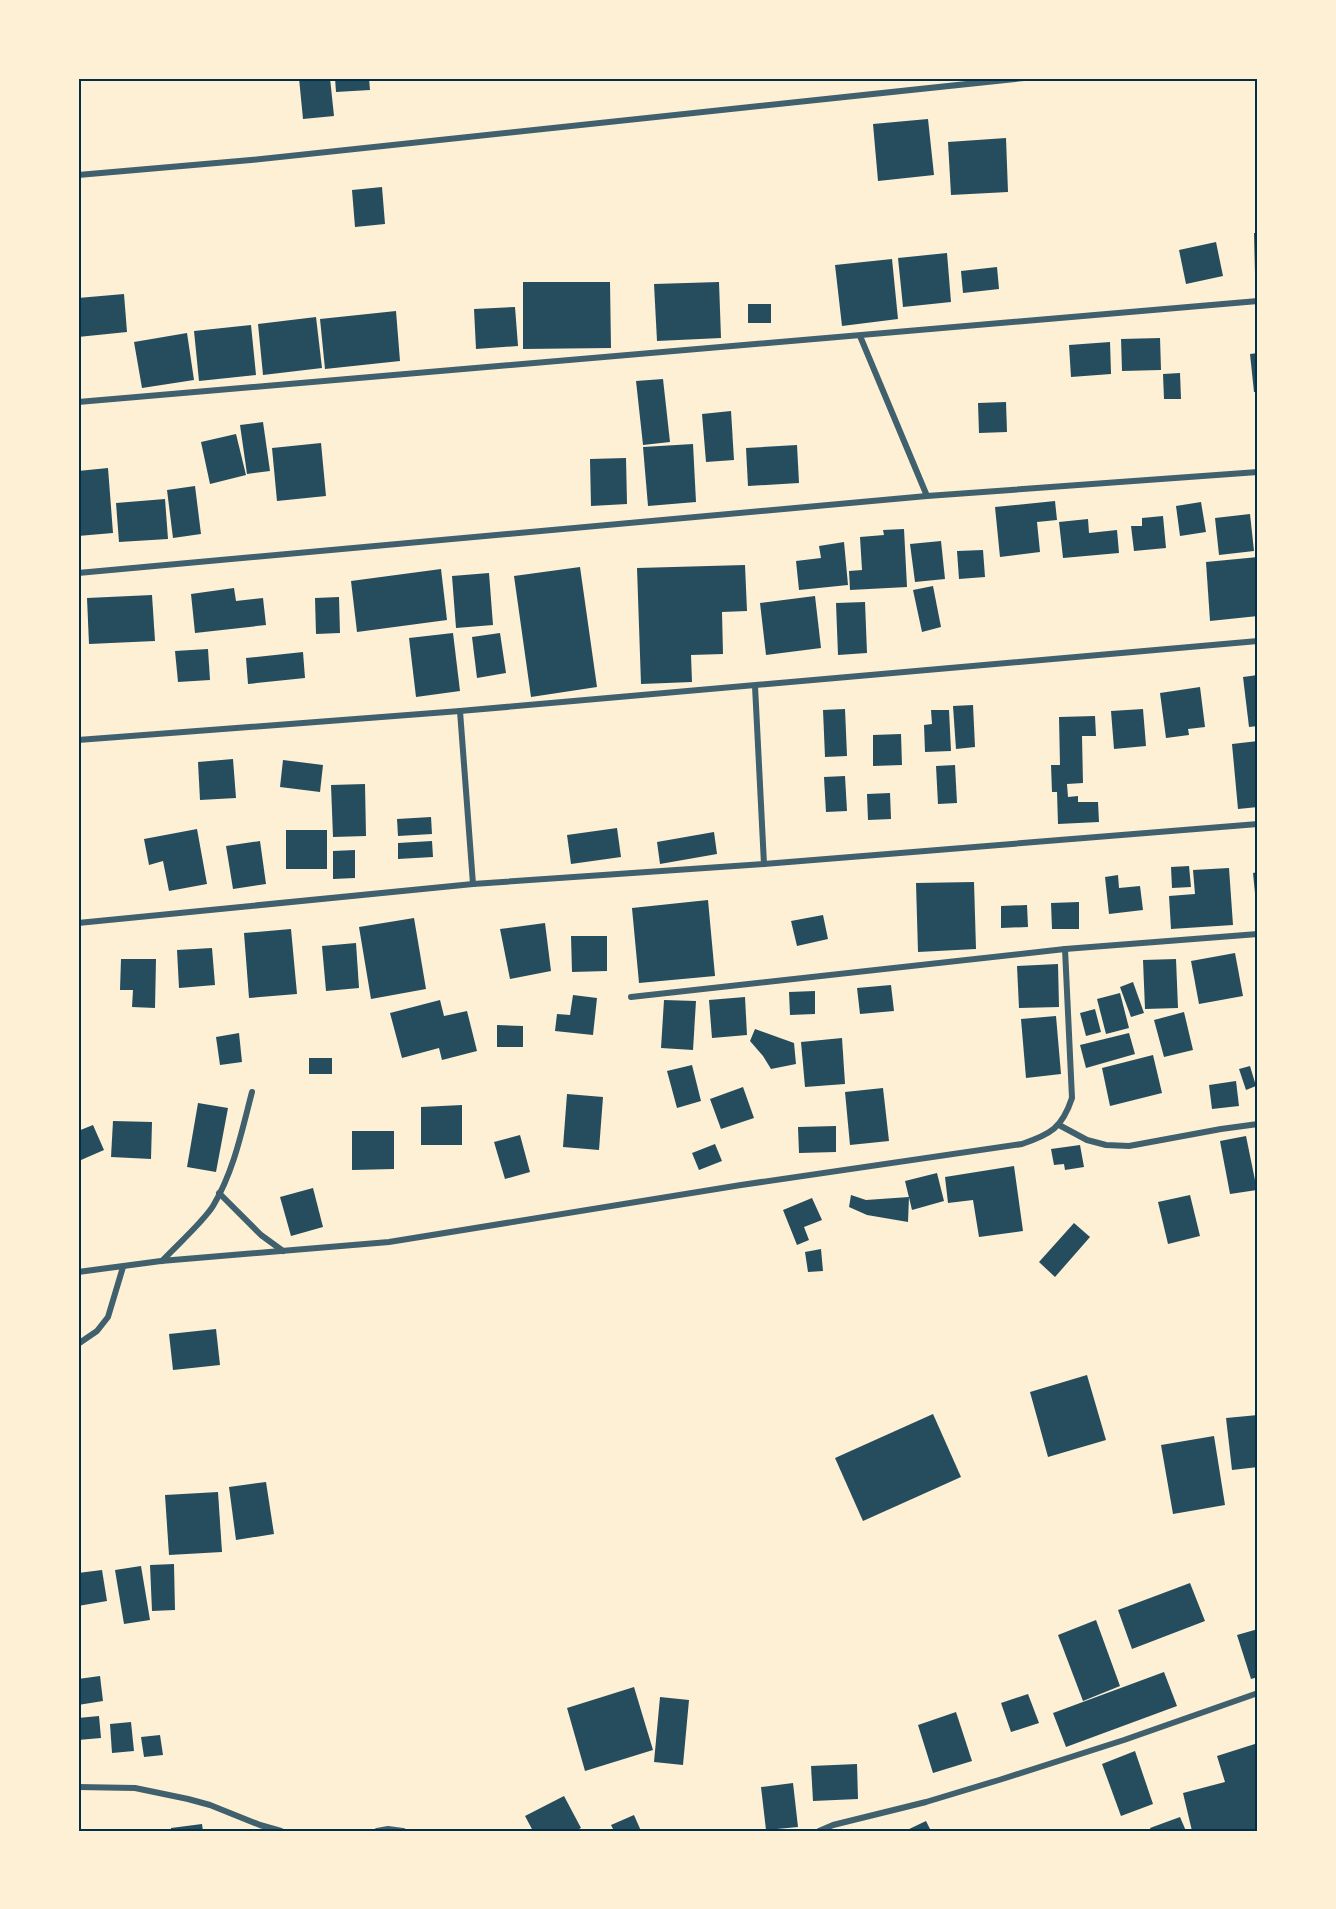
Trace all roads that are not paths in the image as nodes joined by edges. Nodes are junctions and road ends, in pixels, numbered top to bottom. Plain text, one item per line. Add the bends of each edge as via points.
1 (1024, 78) edge
2 (78, 175) edge
3 (1258, 301) edge
4 (860, 336) junction
5 (78, 402) edge
6 (1258, 472) edge
7 (927, 496) junction
8 (78, 573) edge
9 (1258, 641) edge
10 (755, 686) junction
11 (460, 711) junction
12 (78, 740) edge
13 (1258, 824) edge
14 (764, 864) junction
15 (473, 884) junction
16 (78, 923) edge
17 (1258, 934) edge
18 (1065, 949) junction
19 (632, 997) dead end
20 (252, 1092) dead end
21 (1258, 1124) edge
22 (1059, 1125) junction
23 (219, 1193) junction
24 (283, 1251) junction
25 (161, 1261) junction
26 (123, 1267) junction
27 (78, 1272) edge
28 (78, 1344) edge
29 (1258, 1693) edge
30 (78, 1787) edge
31 (281, 1831) edge
32 (377, 1831) edge
33 (403, 1831) edge
34 (819, 1831) edge

1 - 2 street
3 - 4 street
4 - 5 street
4 - 7 street
6 - 7 street
7 - 8 street
9 - 10 street
10 - 11 street
10 - 14 street
11 - 12 street
11 - 15 street
13 - 14 street
14 - 15 street
15 - 16 street
17 - 18 street
18 - 19 street
18 - 22 street via 1072,1098 1067,1116
20 - 23 street via 239,1144
21 - 22 street via 1129,1146 1087,1140
22 - 24 street via 1043,1137 1022,1144 388,1242
23 - 24 street
23 - 25 street via 212,1208
24 - 25 street
25 - 26 street
26 - 27 street
26 - 28 street via 108,1317 97,1331
29 - 34 street via 999,1780
30 - 31 street via 135,1788 188,1799
32 - 33 street

